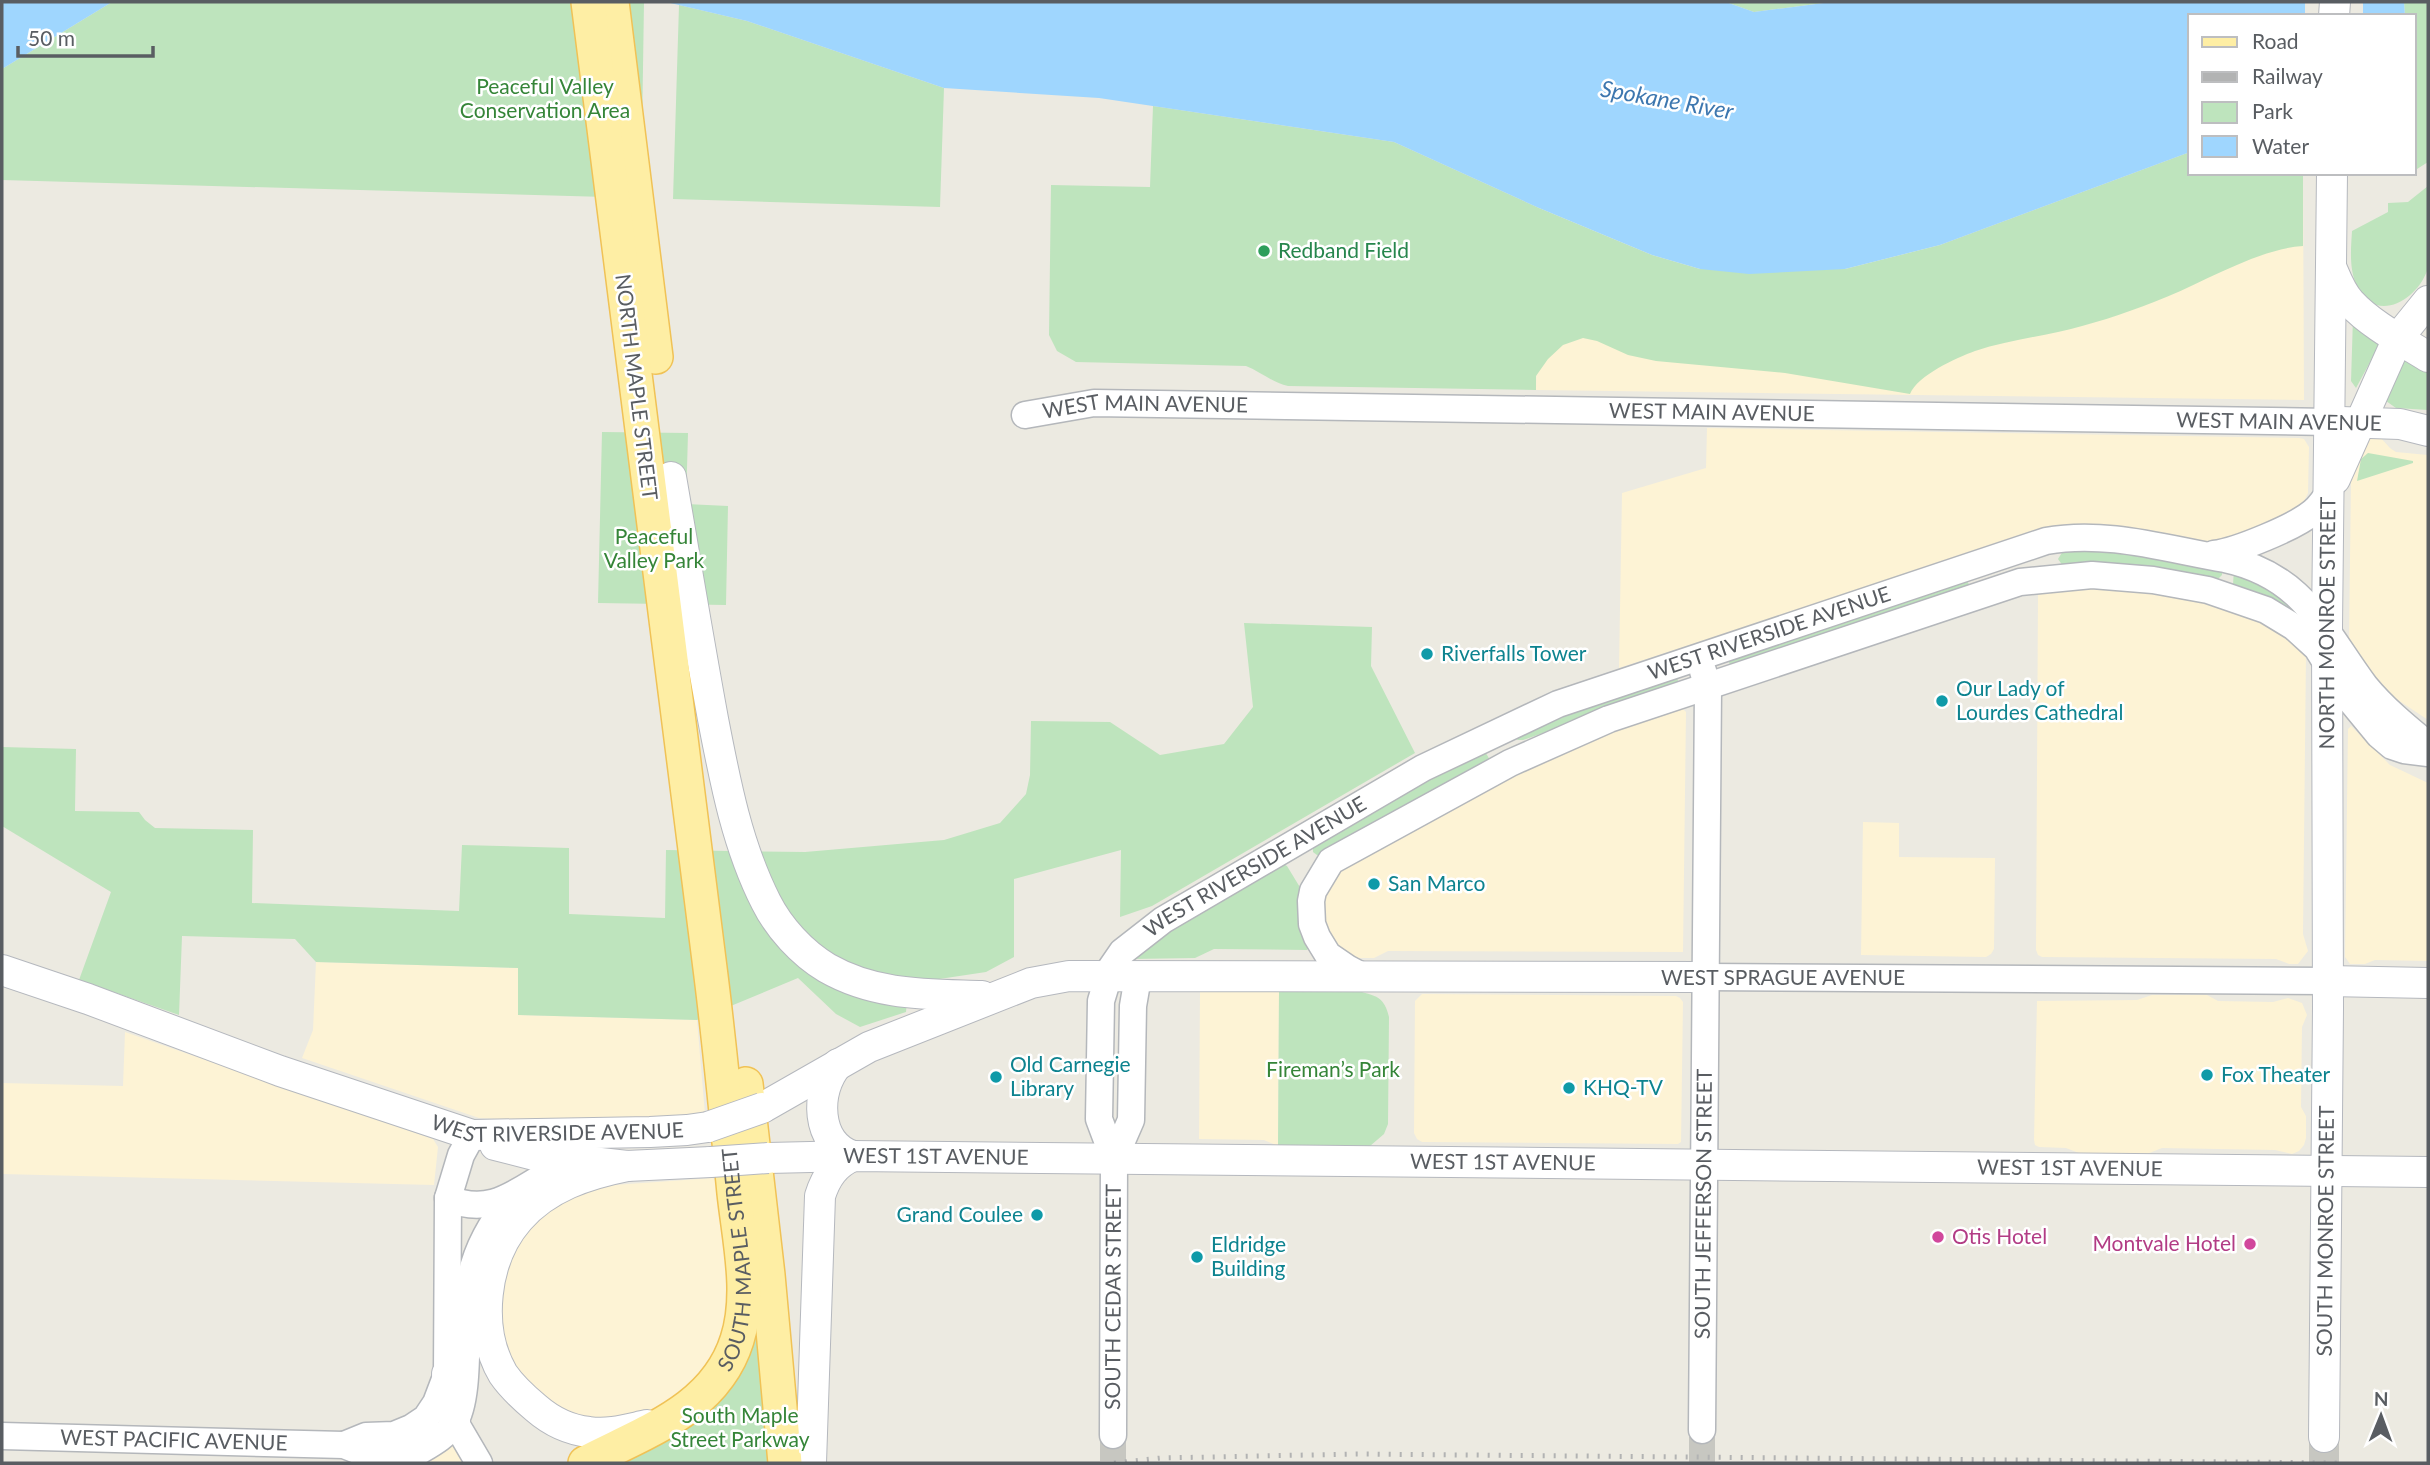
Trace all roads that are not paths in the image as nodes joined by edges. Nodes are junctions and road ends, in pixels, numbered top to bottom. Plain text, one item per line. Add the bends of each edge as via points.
1 (588, 2) edge
2 (612, 2) edge
3 (2332, 175) edge
4 (2331, 265) junction
5 (2428, 301) edge
6 (2398, 338) junction
7 (2428, 357) edge
8 (1025, 415) dead end
9 (2330, 422) junction
10 (2360, 422) junction
11 (2419, 425) edge
12 (671, 477) junction
13 (2330, 490) junction
14 (2206, 555) junction
15 (2200, 588) junction
16 (2327, 628) junction
17 (1698, 656) junction
18 (2327, 663) junction
19 (1708, 688) junction
20 (2428, 745) edge
21 (2428, 753) edge
22 (2, 970) edge
23 (1108, 976) junction
24 (1364, 977) junction
25 (1705, 977) junction
26 (1138, 978) junction
27 (2328, 981) junction
28 (2428, 983) edge
29 (993, 996) junction
30 (727, 1020) junction
31 (838, 1064) junction
32 (472, 1135) junction
33 (853, 1156) junction
34 (1114, 1159) junction
35 (578, 1161) junction
36 (1703, 1165) junction
37 (627, 1166) junction
38 (2327, 1171) junction
39 (2428, 1172) edge
40 (512, 1196) junction
41 (448, 1198) junction
42 (447, 1374) junction
43 (455, 1422) junction
44 (665, 1422) junction
45 (1702, 1430) tunnel mouth
46 (1112, 1435) tunnel mouth
47 (2, 1436) edge
48 (2324, 1437) tunnel mouth
49 (344, 1445) junction
50 (479, 1463) edge
51 (585, 1463) edge
52 (785, 1463) edge
53 (811, 1463) edge

1 - 30 main road, NORTH MAPLE STREET
2 - 12 main road, NORTH MAPLE STREET
3 - 4 main road, NORTH MONROE STREET
4 - 6 main road, NORTH MONROE STREET via 2351,303
4 - 9 main road, NORTH MONROE STREET
5 - 6 main road
6 - 7 main road, NORTH MONROE STREET
6 - 10 main road
8 - 9 street, WEST MAIN AVENUE via 1094,403
9 - 10 main road, WEST MAIN AVENUE
9 - 13 main road, NORTH MONROE STREET
10 - 11 main road, WEST MAIN AVENUE
10 - 13 main road
12 - 29 main road via 723,766 750,868 776,919 811,957 881,990
12 - 30 main road, NORTH MAPLE STREET
13 - 14 street via 2307,517 2237,549
13 - 16 main road, NORTH MONROE STREET
14 - 15 street via 2229,569 2232,576 2227,584
14 - 16 street, WEST RIVERSIDE AVENUE via 2269,575 2304,600
14 - 17 street, WEST RIVERSIDE AVENUE via 2072,536
15 - 18 street, WEST RIVERSIDE AVENUE via 2279,617 2308,638
15 - 19 street, WEST RIVERSIDE AVENUE via 2092,575 2020,582
16 - 18 main road, NORTH MONROE STREET
16 - 20 street, WEST RIVERSIDE AVENUE via 2367,687
17 - 19 street, SOUTH JEFFERSON STREET
17 - 23 street, WEST RIVERSIDE AVENUE via 1558,704 1423,768 1163,920 1127,946
18 - 21 street, WEST RIVERSIDE AVENUE via 2379,735 2392,746
18 - 27 main road, NORTH MONROE STREET
19 - 24 street, WEST RIVERSIDE AVENUE via 1609,719 1510,763 1331,861 1313,891 1312,924 1328,955
19 - 25 street, SOUTH JEFFERSON STREET
22 - 32 main road, WEST RIVERSIDE AVENUE
23 - 26 main road, WEST RIVERSIDE AVENUE
23 - 29 main road, WEST RIVERSIDE AVENUE via 1069,976
23 - 34 street, SOUTH CEDAR STREET via 1100,1017 1099,1119
24 - 25 main road, WEST SPRAGUE AVENUE
24 - 26 main road, WEST SPRAGUE AVENUE
25 - 27 street, WEST SPRAGUE AVENUE
25 - 36 street, SOUTH JEFFERSON STREET
26 - 34 street, SOUTH CEDAR STREET via 1133,1006 1131,1120
27 - 28 main road, WEST SPRAGUE AVENUE
27 - 38 main road, SOUTH MONROE STREET
29 - 31 main road, WEST RIVERSIDE AVENUE via 869,1046
30 - 44 main road, SOUTH MAPLE STREET via 743,1282 741,1326 727,1364 710,1389
30 - 52 main road via 768,1275
31 - 32 main road, WEST RIVERSIDE AVENUE, bridge via 762,1108 708,1127
31 - 33 main road via 826,1085 824,1121 834,1146
32 - 35 main road, WEST 1ST AVENUE via 511,1150
32 - 41 street
33 - 34 main road, WEST 1ST AVENUE
33 - 37 main road, WEST 1ST AVENUE, bridge
33 - 53 main road via 830,1174 820,1196
34 - 36 main road, WEST 1ST AVENUE
34 - 46 street, SOUTH CEDAR STREET
35 - 37 main road, WEST 1ST AVENUE
35 - 40 street, WEST 1ST AVENUE via 557,1168
36 - 38 main road, WEST 1ST AVENUE
36 - 45 street, SOUTH JEFFERSON STREET
37 - 44 main road via 565,1185 518,1220 495,1258 489,1282 489,1334 503,1374 521,1396 570,1429 606,1433
38 - 39 main road, WEST 1ST AVENUE
38 - 48 main road, SOUTH MONROE STREET
40 - 41 street, WEST 1ST AVENUE via 474,1206
40 - 43 street via 487,1232 473,1265 464,1381
41 - 42 street
42 - 43 main road
42 - 49 street, WEST PACIFIC AVENUE via 432,1410 419,1424 394,1435 366,1436
43 - 49 street, WEST PACIFIC AVENUE via 416,1452 366,1455
43 - 50 street
44 - 51 main road, SOUTH MAPLE STREET
47 - 49 street, WEST PACIFIC AVENUE

